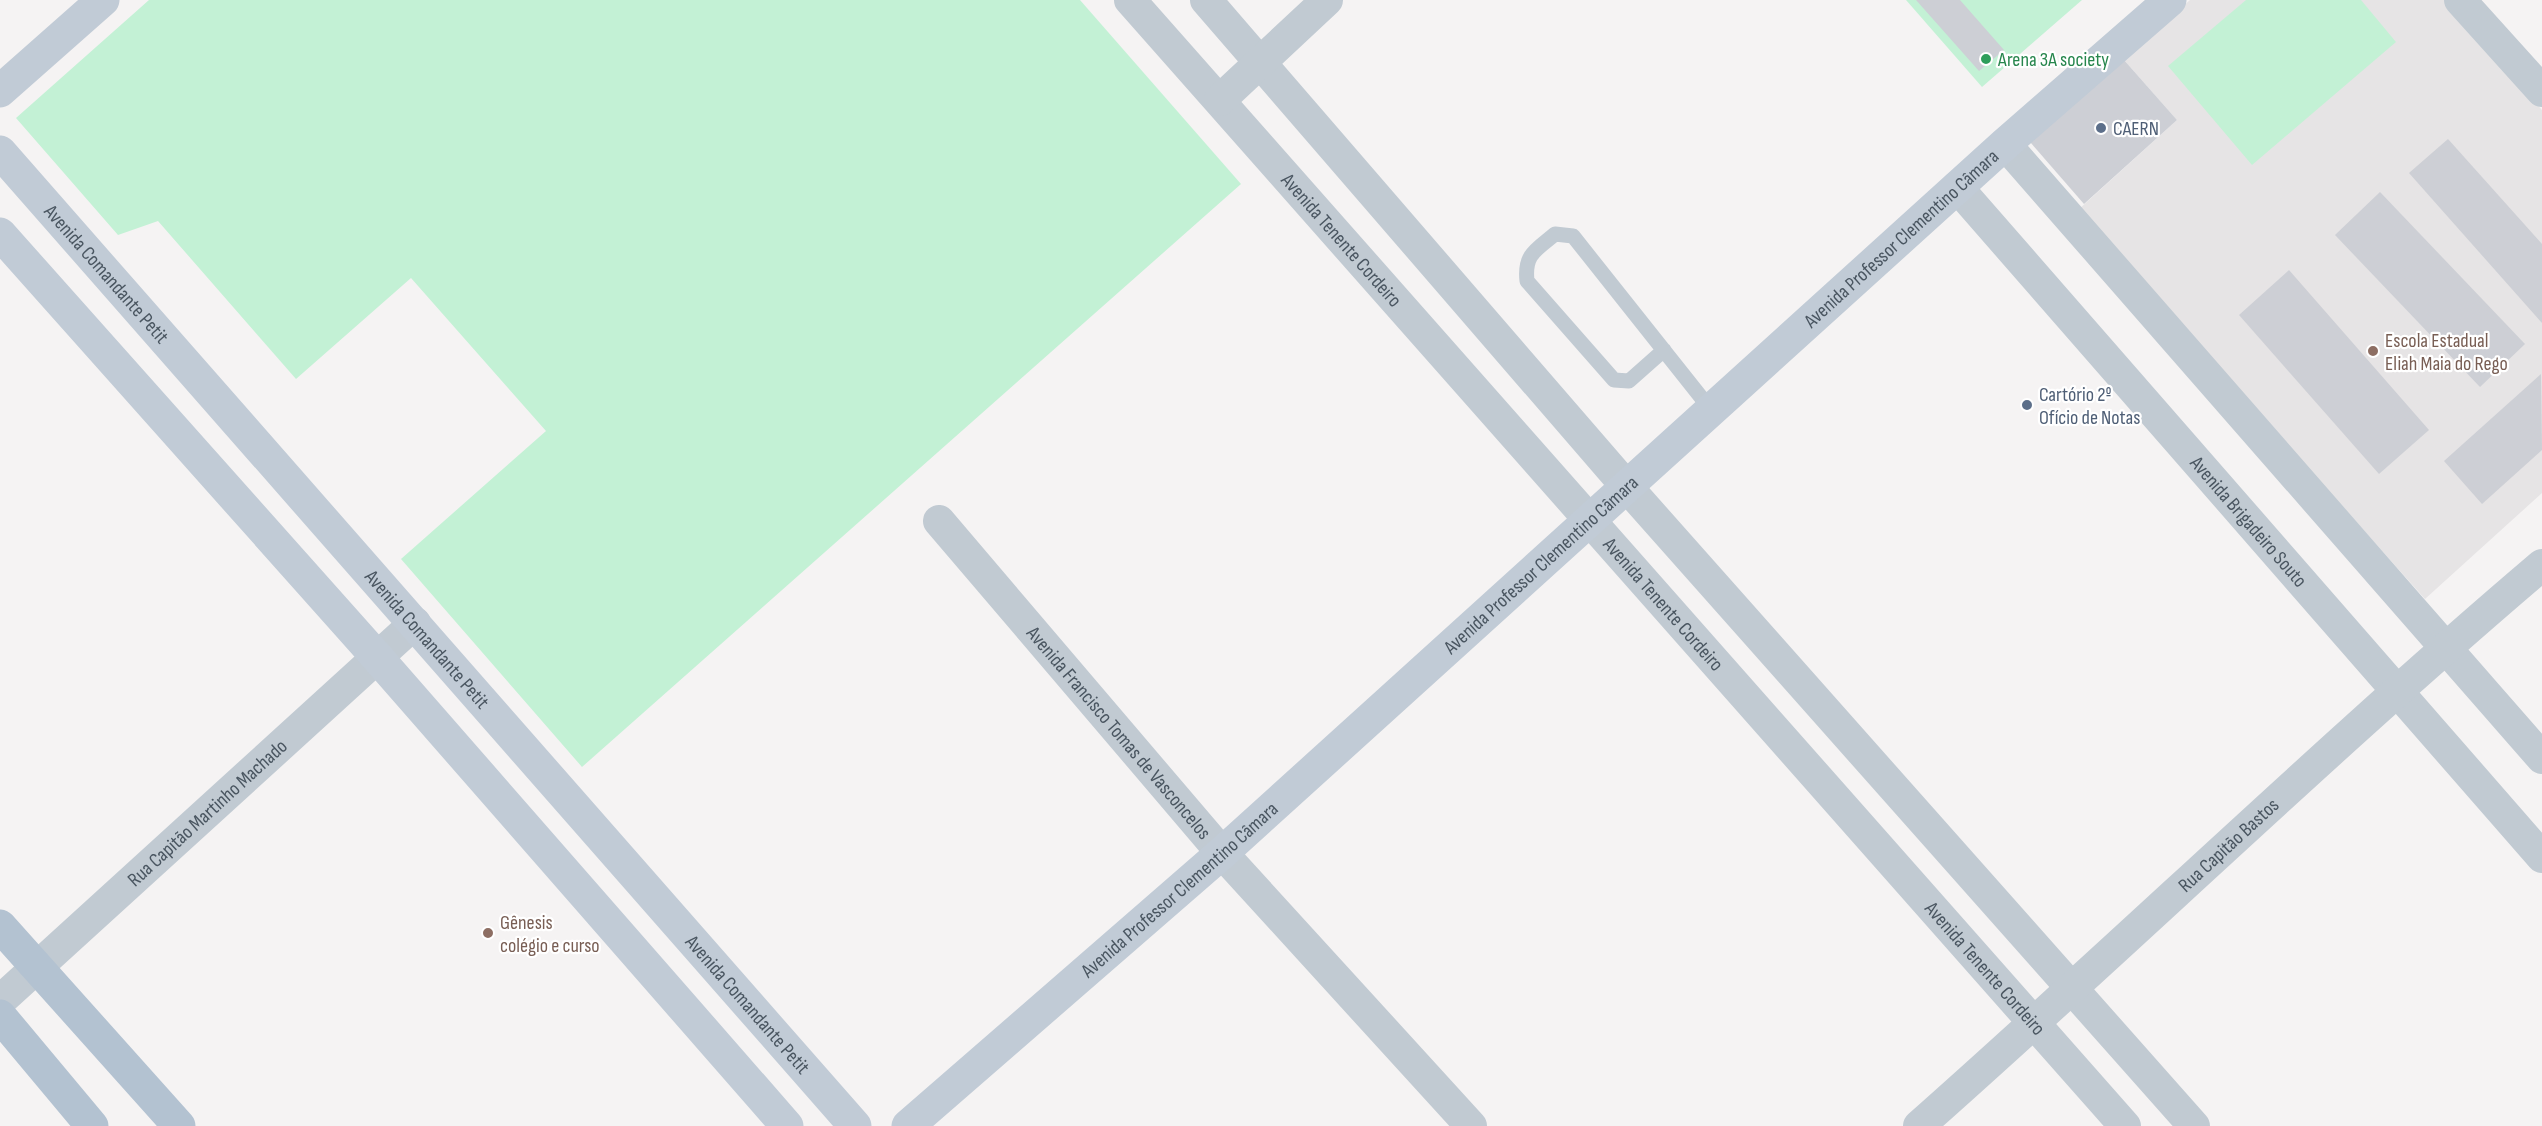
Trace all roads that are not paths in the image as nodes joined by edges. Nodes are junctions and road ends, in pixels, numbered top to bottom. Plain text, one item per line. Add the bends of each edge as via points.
1 (103, 0) edge
2 (1130, 0) edge
3 (1206, 0) edge
4 (1327, 0) edge
5 (2170, 0) edge
6 (2460, 0) edge
7 (1260, 61) junction
8 (0, 91) edge
9 (2542, 91) edge
10 (1220, 100) junction
11 (2005, 144) junction
12 (0, 152) edge
13 (1957, 187) junction
14 (0, 234) edge
15 (1664, 350) junction
16 (1712, 411) junction
17 (1627, 487) junction
18 (1588, 520) junction
19 (939, 521) dead end
20 (2542, 565) edge
21 (415, 623) junction
22 (2444, 648) junction
23 (376, 656) junction
24 (2396, 692) junction
25 (2542, 758) edge
26 (1222, 853) junction
27 (2542, 856) edge
28 (0, 926) edge
29 (37, 968) junction
30 (2073, 988) junction
31 (0, 1001) edge
32 (0, 1016) edge
33 (2035, 1023) junction
34 (92, 1126) edge
35 (180, 1126) edge
36 (787, 1126) edge
37 (855, 1126) edge
38 (908, 1126) edge
39 (1471, 1126) edge
40 (1919, 1126) edge
41 (2125, 1126) edge
42 (2194, 1126) edge

1 - 8 street
2 - 10 street, Avenida Tenente Cordeiro
3 - 7 street
4 - 7 street
5 - 11 street, Avenida Professor Clementino Câmara
6 - 9 street
7 - 10 street
7 - 17 street
10 - 18 street, Avenida Tenente Cordeiro
11 - 13 street, Avenida Professor Clementino Câmara
11 - 22 street
12 - 21 street, Avenida Comandante Petit
13 - 16 street, Avenida Professor Clementino Câmara
13 - 24 street, Avenida Brigadeiro Souto via 2121,371
14 - 23 street
15 - 15 lane via 1574,236 1555,234 1529,256 1527,281 1614,380 1629,381
15 - 16 lane
16 - 17 street, Avenida Professor Clementino Câmara
17 - 18 street, Avenida Professor Clementino Câmara
17 - 30 street
18 - 26 street, Avenida Professor Clementino Câmara
18 - 33 street, Avenida Tenente Cordeiro
19 - 26 street, Avenida Francisco Tomas de Vasconcelos
20 - 22 street, Rua Capitão Bastos
21 - 23 street, Rua Capitão Martinho Machado
21 - 37 street, Avenida Comandante Petit
22 - 24 street, Rua Capitão Bastos
22 - 25 street
23 - 29 street, Rua Capitão Martinho Machado
23 - 36 street
24 - 27 street, Avenida Brigadeiro Souto
24 - 30 street, Rua Capitão Bastos
26 - 38 street, Avenida Professor Clementino Câmara
26 - 39 street, Avenida Francisco Tomas de Vasconcelos
28 - 29 main road
29 - 31 street, Rua Capitão Martinho Machado
29 - 35 main road
30 - 33 street, Rua Capitão Bastos
30 - 42 street
32 - 34 main road
33 - 40 street, Rua Capitão Bastos
33 - 41 street, Avenida Tenente Cordeiro

